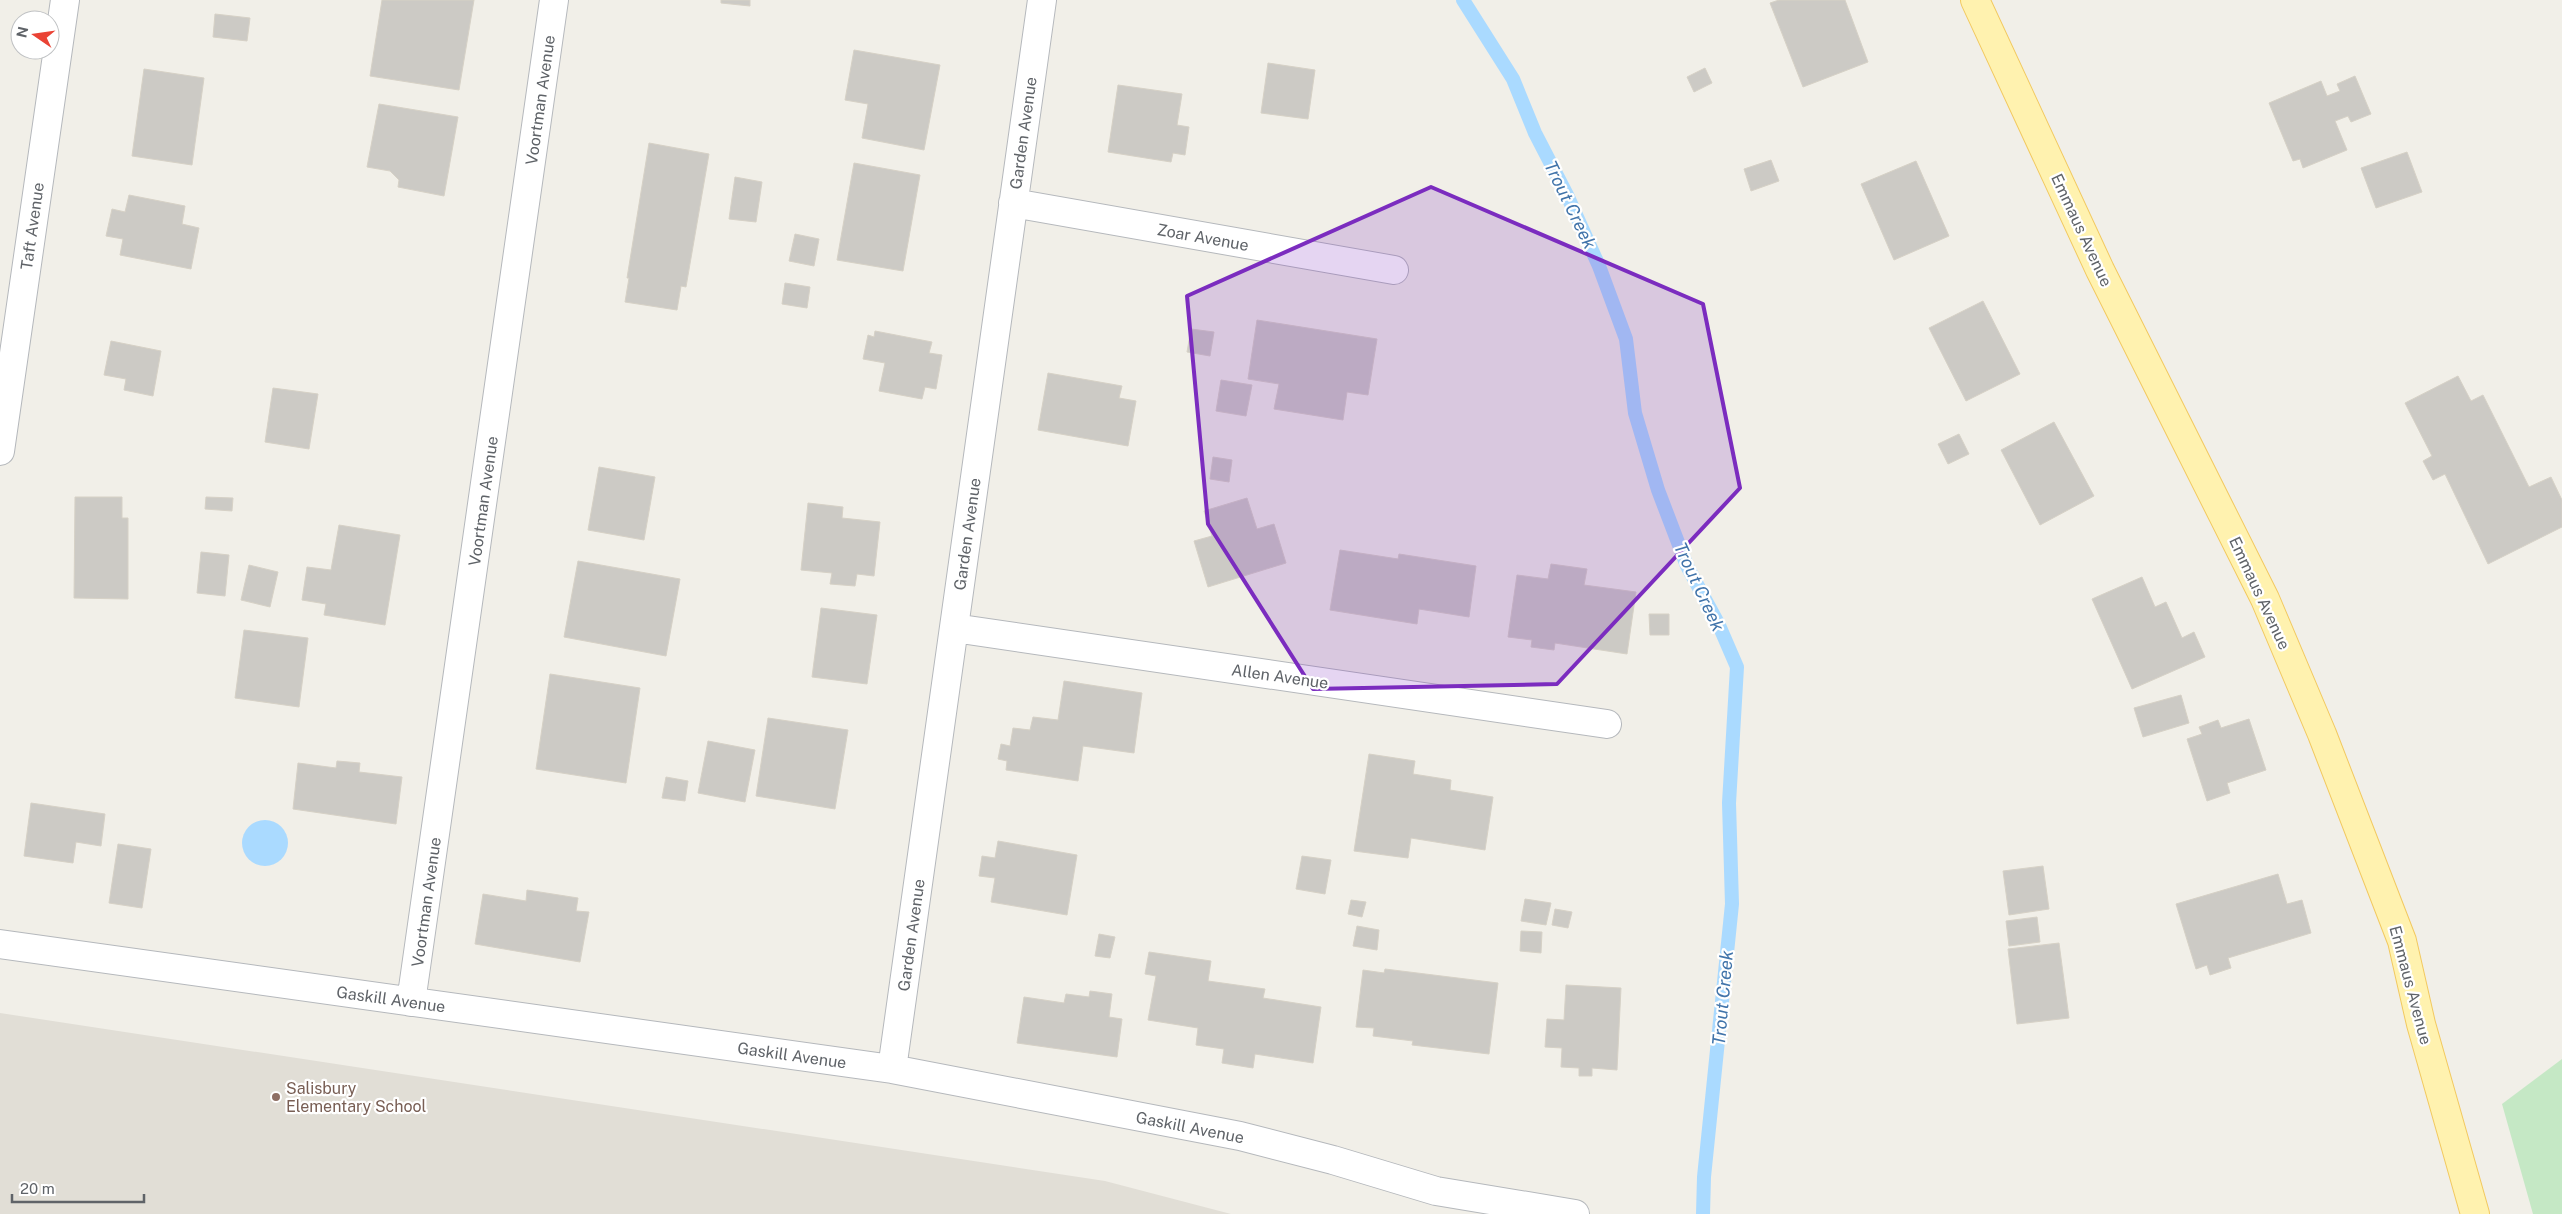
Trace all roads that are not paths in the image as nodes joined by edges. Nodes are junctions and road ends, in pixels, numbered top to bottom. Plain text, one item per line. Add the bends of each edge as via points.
1 (65, 0) edge
2 (554, 0) edge
3 (1042, 0) edge
4 (1975, 0) edge
5 (1014, 203) junction
6 (1394, 270) dead end
7 (0, 451) edge
8 (954, 628) junction
9 (1607, 724) dead end
10 (0, 944) edge
11 (412, 1002) junction
12 (892, 1069) junction
13 (1575, 1214) edge
14 (2475, 1214) edge

1 - 7 street, Taft Avenue
2 - 11 street, Voortman Avenue
3 - 5 street, Garden Avenue
4 - 14 main road, Emmaus Avenue via 2100,270 2265,599 2319,725 2402,940 2421,1024
5 - 6 street, Zoar Avenue
5 - 8 street, Garden Avenue
8 - 9 street, Allen Avenue
8 - 12 street, Garden Avenue
10 - 11 street, Gaskill Avenue
11 - 12 street, Gaskill Avenue
12 - 13 street, Gaskill Avenue via 1240,1136 1436,1191

